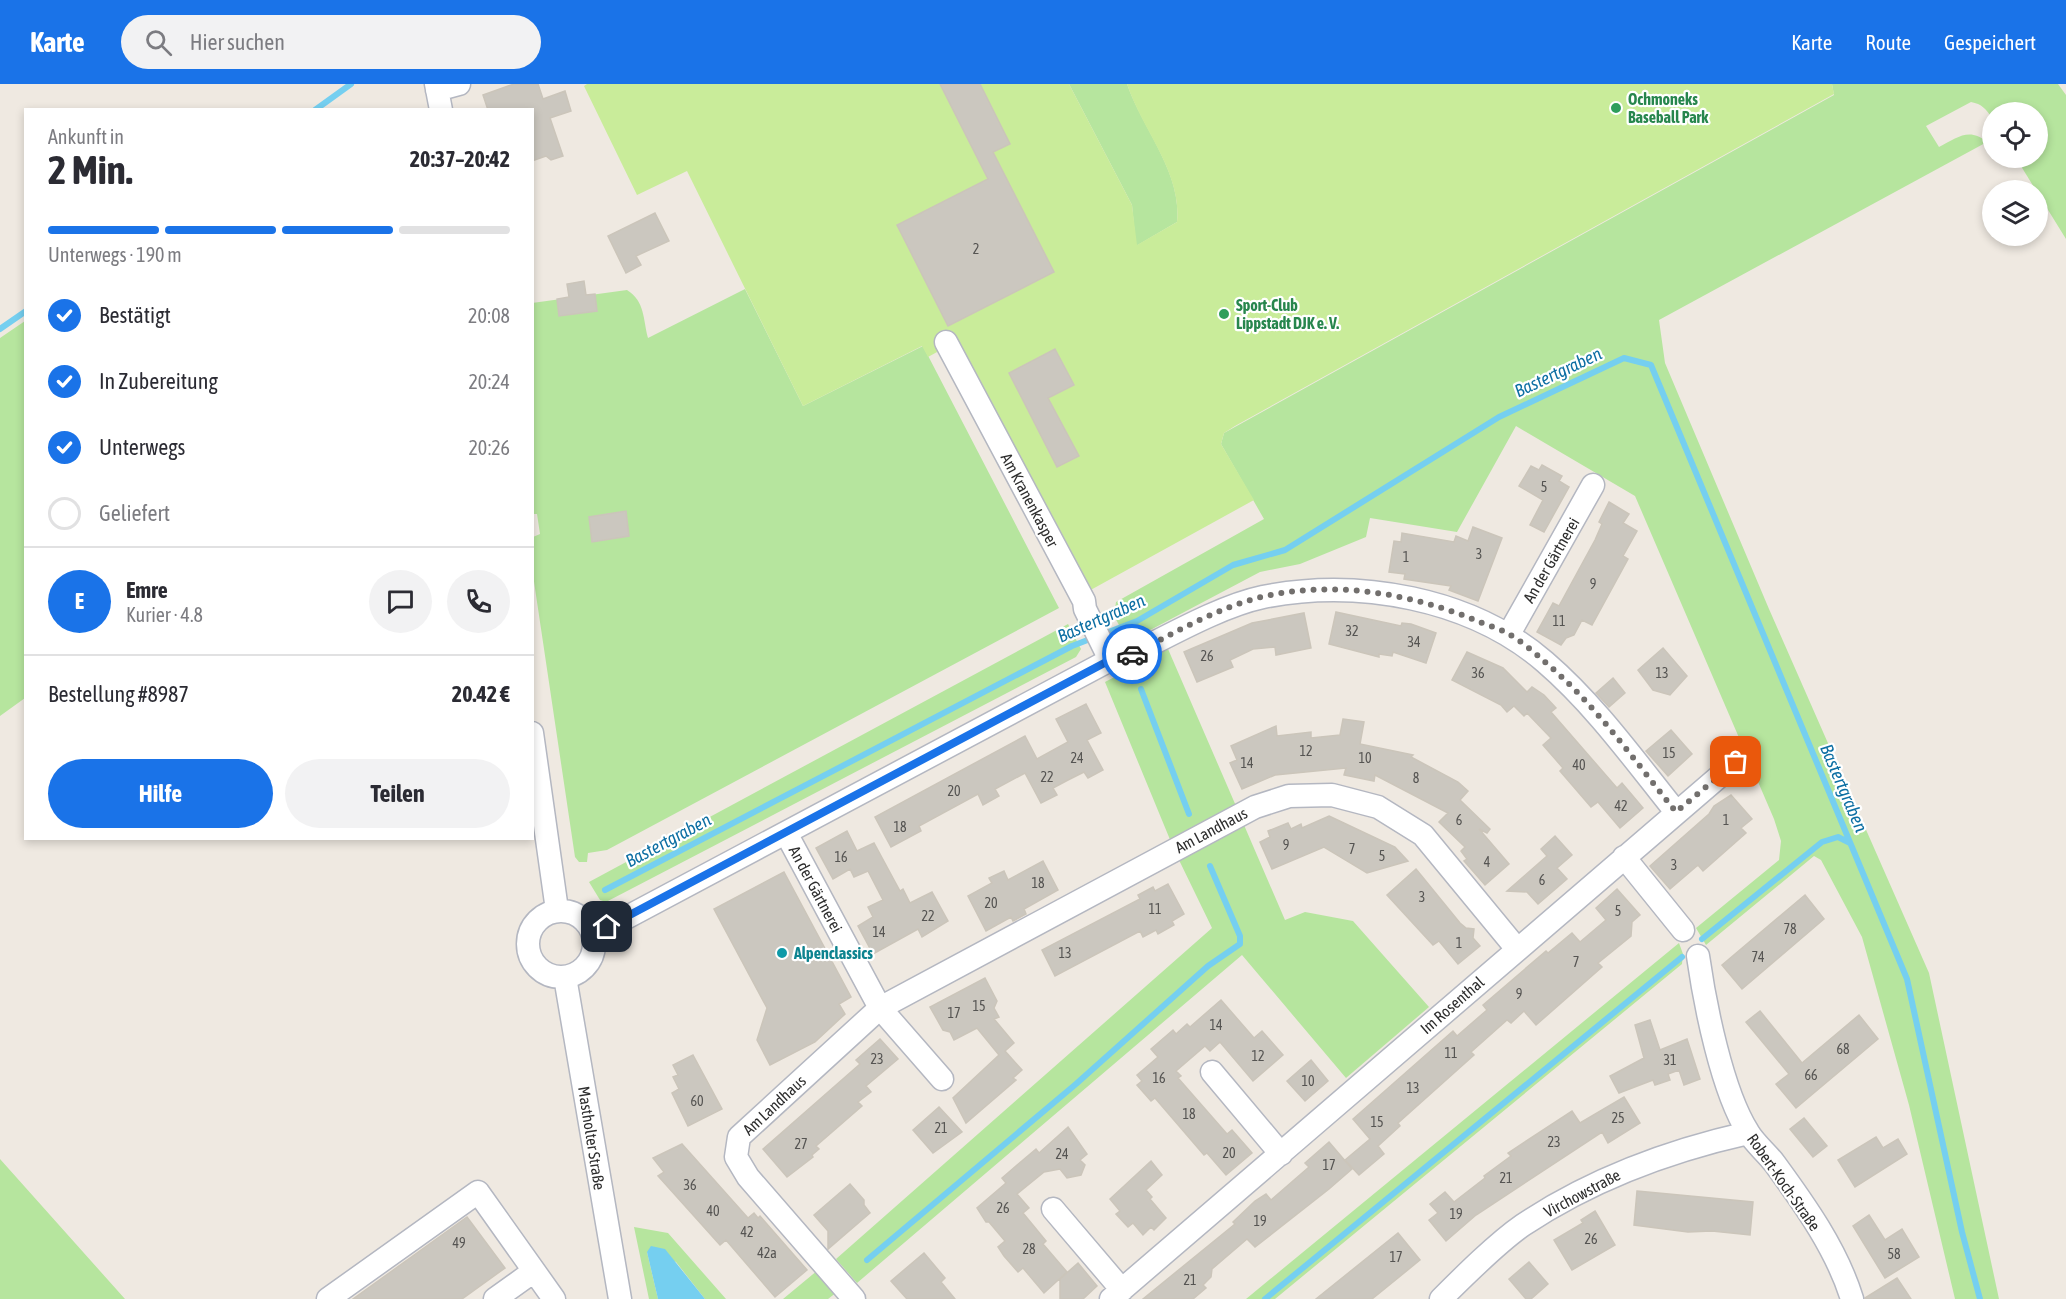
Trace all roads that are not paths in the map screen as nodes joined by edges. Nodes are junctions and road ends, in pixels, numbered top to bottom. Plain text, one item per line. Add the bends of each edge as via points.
1 (946, 342) dead end
2 (1593, 485) dead end
3 (1509, 634) junction
4 (1102, 644) junction
5 (534, 747) edge
6 (1736, 762) dead end
7 (1676, 812) junction
8 (786, 833) junction
9 (1624, 857) junction
10 (558, 910) junction
11 (1683, 930) dead end
12 (593, 933) junction
13 (1516, 949) junction
14 (1698, 956) dead end
15 (565, 977) junction
16 (880, 1008) junction
17 (1212, 1072) dead end
18 (942, 1079) dead end
19 (1748, 1133) junction
20 (1281, 1154) junction
21 (1053, 1209) dead end
22 (534, 1271) junction
23 (1116, 1294) edge
24 (328, 1299) edge
25 (495, 1299) edge
26 (554, 1299) edge
27 (620, 1299) edge
28 (854, 1299) edge
29 (1441, 1299) edge
30 (1852, 1299) edge

1 - 4 street, Am Kranenkasper via 1084,601
2 - 3 street, An der Gärtnerei
3 - 4 street, An der Gärtnerei via 1444,608 1403,597 1360,590 1312,590 1261,597 1126,657
3 - 7 street, An der Gärtnerei via 1585,700
4 - 8 street, An der Gärtnerei
5 - 10 street
6 - 7 street, Im Rosenthal
7 - 9 street, Im Rosenthal
8 - 12 street, An der Gärtnerei
8 - 16 street, An der Gärtnerei
9 - 11 street
9 - 13 street, Im Rosenthal
10 - 12 street via 579,915
10 - 15 street via 532,927 528,948 531,958 545,973
12 - 15 street via 595,943 590,962
13 - 16 street, Am Landhaus via 1423,836 1378,807 1332,795 1289,796 1255,807
13 - 20 street, Im Rosenthal
14 - 19 street, Robert-Koch-Straße via 1704,1002 1732,1096
15 - 27 street, Mastholter Straße
16 - 18 street
16 - 28 street, Am Landhaus via 739,1137 736,1157 748,1177
17 - 20 street
19 - 29 street, Virchowstraße via 1642,1162 1578,1192 1522,1226
19 - 30 street, Robert-Koch-Straße via 1811,1216 1847,1282
20 - 23 street, Im Rosenthal
21 - 23 street, Im Rosenthal
22 - 24 street via 478,1192
22 - 25 street
22 - 26 street

